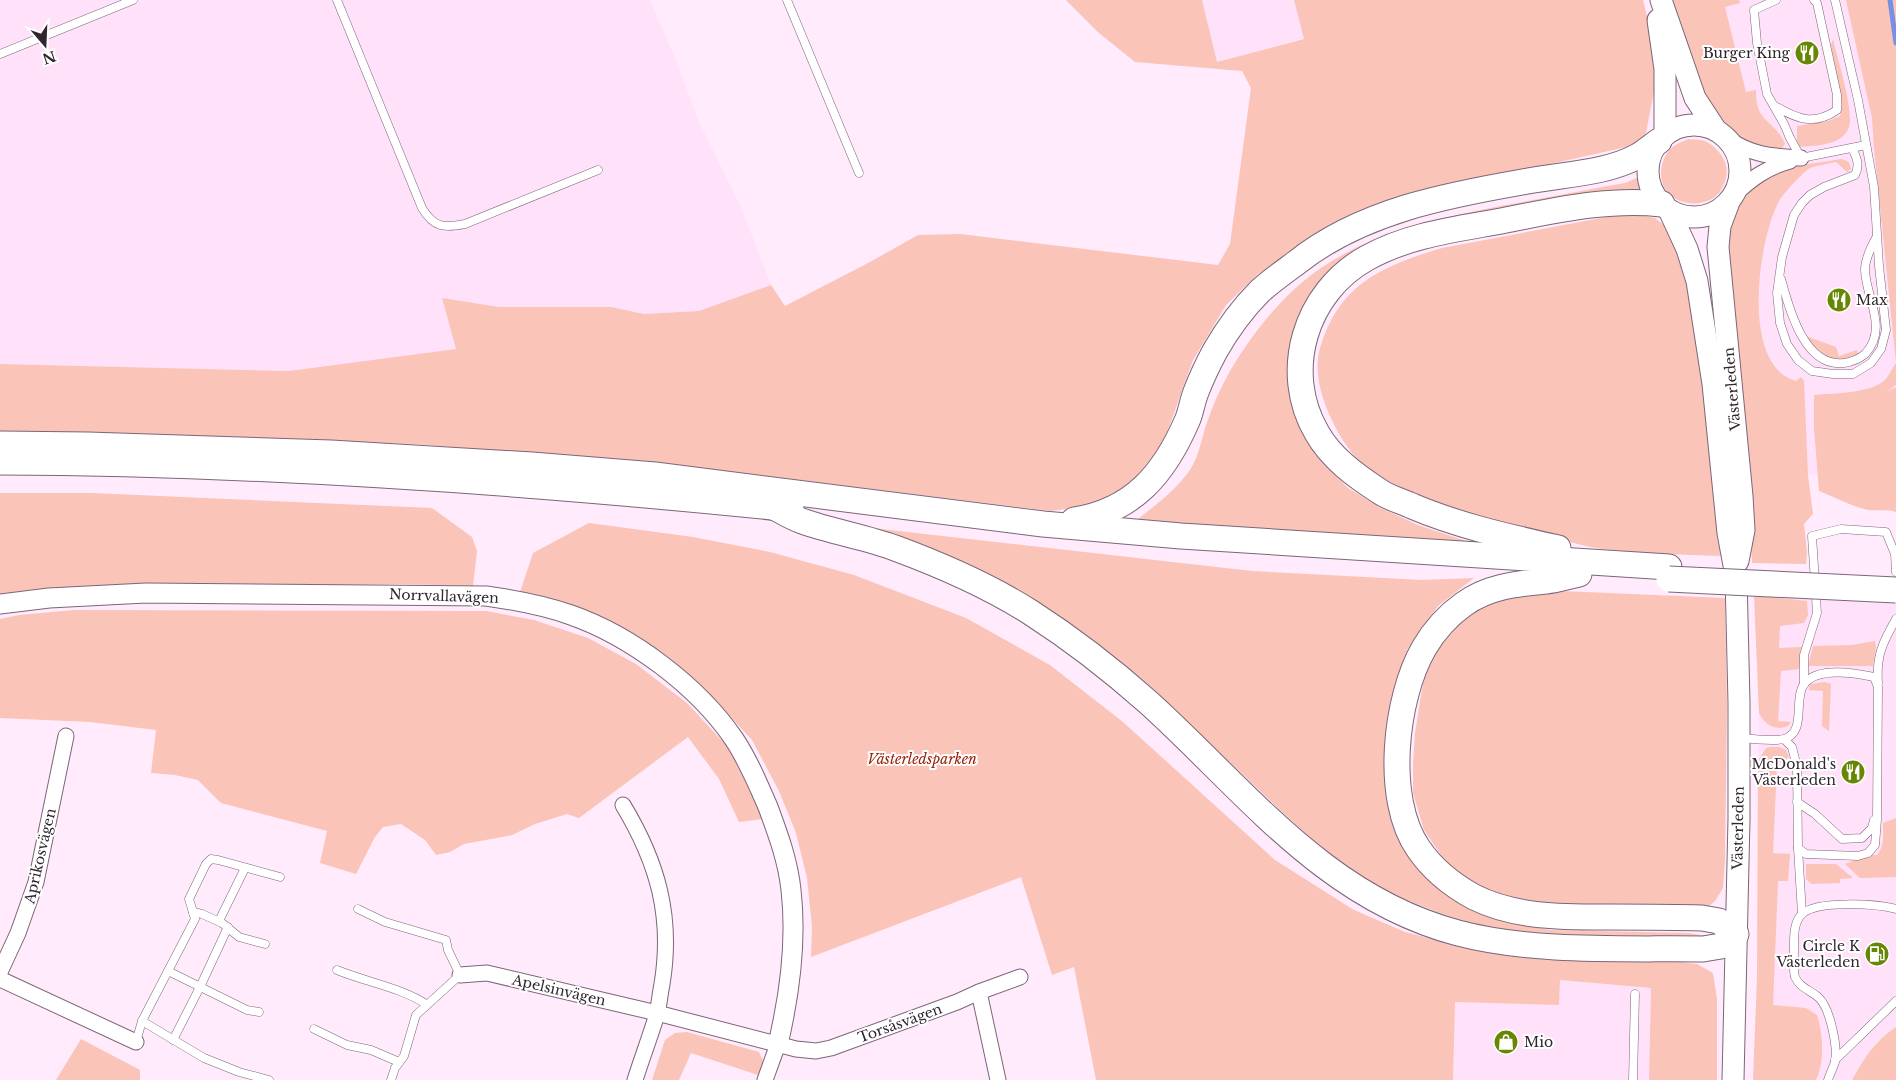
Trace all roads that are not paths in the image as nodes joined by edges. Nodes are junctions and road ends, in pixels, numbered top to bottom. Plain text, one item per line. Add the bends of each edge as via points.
1 (132, 0) edge
2 (337, 0) edge
3 (787, 0) edge
4 (1655, 0) edge
5 (1660, 0) edge
6 (1776, 0) edge
7 (1814, 0) edge
8 (1835, 0) edge
9 (0, 54) edge
10 (1773, 105) junction
11 (1721, 134) junction
12 (1662, 138) junction
13 (1866, 145) junction
14 (1852, 148) junction
15 (1801, 158) junction
16 (598, 170) dead end
17 (859, 173) dead end
18 (1731, 199) junction
19 (1665, 207) junction
20 (1877, 236) junction
21 (1780, 274) junction
22 (0, 444) edge
23 (0, 462) edge
24 (774, 507) junction
25 (1044, 524) junction
26 (1586, 568) junction
27 (1669, 573) junction
28 (1896, 573) edge
29 (1736, 576) junction
30 (1896, 590) edge
31 (0, 604) edge
32 (1896, 619) edge
33 (1804, 685) junction
34 (1878, 687) junction
35 (66, 736) dead end
36 (1739, 738) junction
37 (1784, 739) junction
38 (1797, 802) junction
39 (623, 805) dead end
40 (1877, 812) junction
41 (1798, 848) junction
42 (245, 868) junction
43 (280, 877) dead end
44 (358, 909) dead end
45 (1896, 909) edge
46 (192, 912) junction
47 (1802, 914) junction
48 (219, 921) junction
49 (228, 928) junction
50 (1736, 934) junction
51 (265, 944) dead end
52 (337, 970) dead end
53 (168, 971) junction
54 (0, 972) edge
55 (460, 975) junction
56 (1020, 977) dead end
57 (0, 978) edge
58 (200, 987) junction
59 (978, 992) junction
60 (1635, 994) dead end
61 (1896, 1001) edge
62 (426, 1004) junction
63 (259, 1012) dead end
64 (657, 1013) junction
65 (142, 1022) junction
66 (314, 1029) dead end
67 (172, 1040) junction
68 (136, 1042) joint
69 (778, 1044) junction
70 (1835, 1060) junction
71 (399, 1062) junction
72 (269, 1080) edge
73 (392, 1080) edge
74 (634, 1080) edge
75 (765, 1080) edge
76 (998, 1080) edge
77 (1633, 1080) edge
78 (1733, 1080) edge
79 (1828, 1080) edge

1 - 9 lane
2 - 16 lane via 422,208 431,220 448,228 465,224
3 - 17 lane
4 - 12 main road via 1664,69
5 - 11 main road via 1695,98
6 - 10 lane via 1754,10 1767,94
7 - 10 lane via 1837,95 1837,110 1828,117 1806,120
8 - 13 lane
10 - 15 lane
11 - 12 main road via 1700,125 1691,125 1673,130
11 - 15 street via 1742,148 1766,156
11 - 18 main road via 1734,148 1740,163 1740,180
12 - 19 main road via 1652,151 1648,169 1652,190
12 - 25 highway via 1638,156 1610,167 1438,199 1394,211 1338,235 1261,291 1238,318 1216,351 1170,456 1148,485 1106,513
13 - 14 lane
13 - 20 lane via 1874,187
14 - 15 lane
14 - 21 lane via 1857,157 1855,175 1810,195 1794,214
15 - 18 street via 1766,169
18 - 19 main road via 1715,212 1701,217 1685,216
18 - 29 main road, Västerleden via 1720,226 1718,247 1744,530
19 - 26 highway via 1647,202 1597,204 1394,244 1365,259 1321,299 1308,323 1300,351 1301,390 1317,434 1341,463 1362,480 1382,493 1437,516 1561,549
19 - 29 main road, Västerleden via 1687,249 1697,281
20 - 21 lane via 1865,269 1876,317 1876,335 1864,354 1853,361 1834,364 1820,359 1806,343 1797,327
20 - 21 lane via 1886,330 1881,350 1871,363 1853,374 1812,371 1798,360 1787,344 1780,322 1777,293
22 - 25 highway via 313,452 532,465 655,475
23 - 24 highway via 257,468 414,476
24 - 26 highway via 1173,548
24 - 50 highway via 802,521 895,548 1028,611 1087,652 1149,703 1274,825 1318,863 1377,901 1420,921 1459,933 1508,942 1573,947 1703,949 1721,946
25 - 26 highway
26 - 27 highway
26 - 50 highway via 1548,581 1525,582 1483,592 1454,612 1434,632 1415,667 1398,740 1396,777 1407,824 1417,847 1435,869 1454,885 1497,906 1563,917 1702,918 1719,921
27 - 28 highway
27 - 30 highway, bridge
28 - 33 lane via 1895,554 1886,532 1841,529 1812,536 1817,613 1804,655
29 - 36 main road, Västerleden
31 - 69 street, Norrvallavägen via 146,593 486,596 538,605 607,631 676,677 708,707 734,739 762,793 787,865 793,915 792,971
32 - 34 lane via 1881,646
33 - 34 lane via 1823,673 1840,673 1874,677
33 - 37 lane via 1799,719 1794,731
34 - 40 lane
35 - 54 street, Aprikosvägen via 36,882
36 - 37 lane
36 - 50 main road, Västerleden
37 - 38 lane via 1792,747 1797,767
38 - 40 lane via 1842,839 1862,838 1872,828
38 - 41 lane
39 - 64 street via 645,846 665,915 666,957
40 - 41 lane via 1875,845 1868,854 1806,854
41 - 47 lane
42 - 43 lane
42 - 46 lane via 211,859 189,899
42 - 48 lane
44 - 55 lane via 385,922 446,940
45 - 47 lane via 1833,905
46 - 48 lane
46 - 53 lane via 195,919
47 - 70 lane via 1796,924 1794,941 1795,977 1828,1010
48 - 49 lane
49 - 51 lane via 239,937
49 - 58 lane
50 - 78 main road, Västerleden
52 - 62 lane via 415,997
53 - 58 lane
53 - 65 lane
55 - 62 lane
55 - 64 street, Apelsinvägen via 487,973
56 - 59 street, Torsåsvägen
57 - 68 street
58 - 63 lane via 246,1010
58 - 67 lane
59 - 69 street, Torsåsvägen via 831,1048 816,1051
59 - 76 street
60 - 77 lane
61 - 70 lane
62 - 71 lane via 416,1015 404,1056
64 - 69 street, Apelsinvägen
64 - 74 street
65 - 67 lane
65 - 68 lane
66 - 71 lane via 348,1045 371,1050
67 - 72 lane via 204,1058
69 - 75 street
70 - 79 lane
71 - 73 lane

